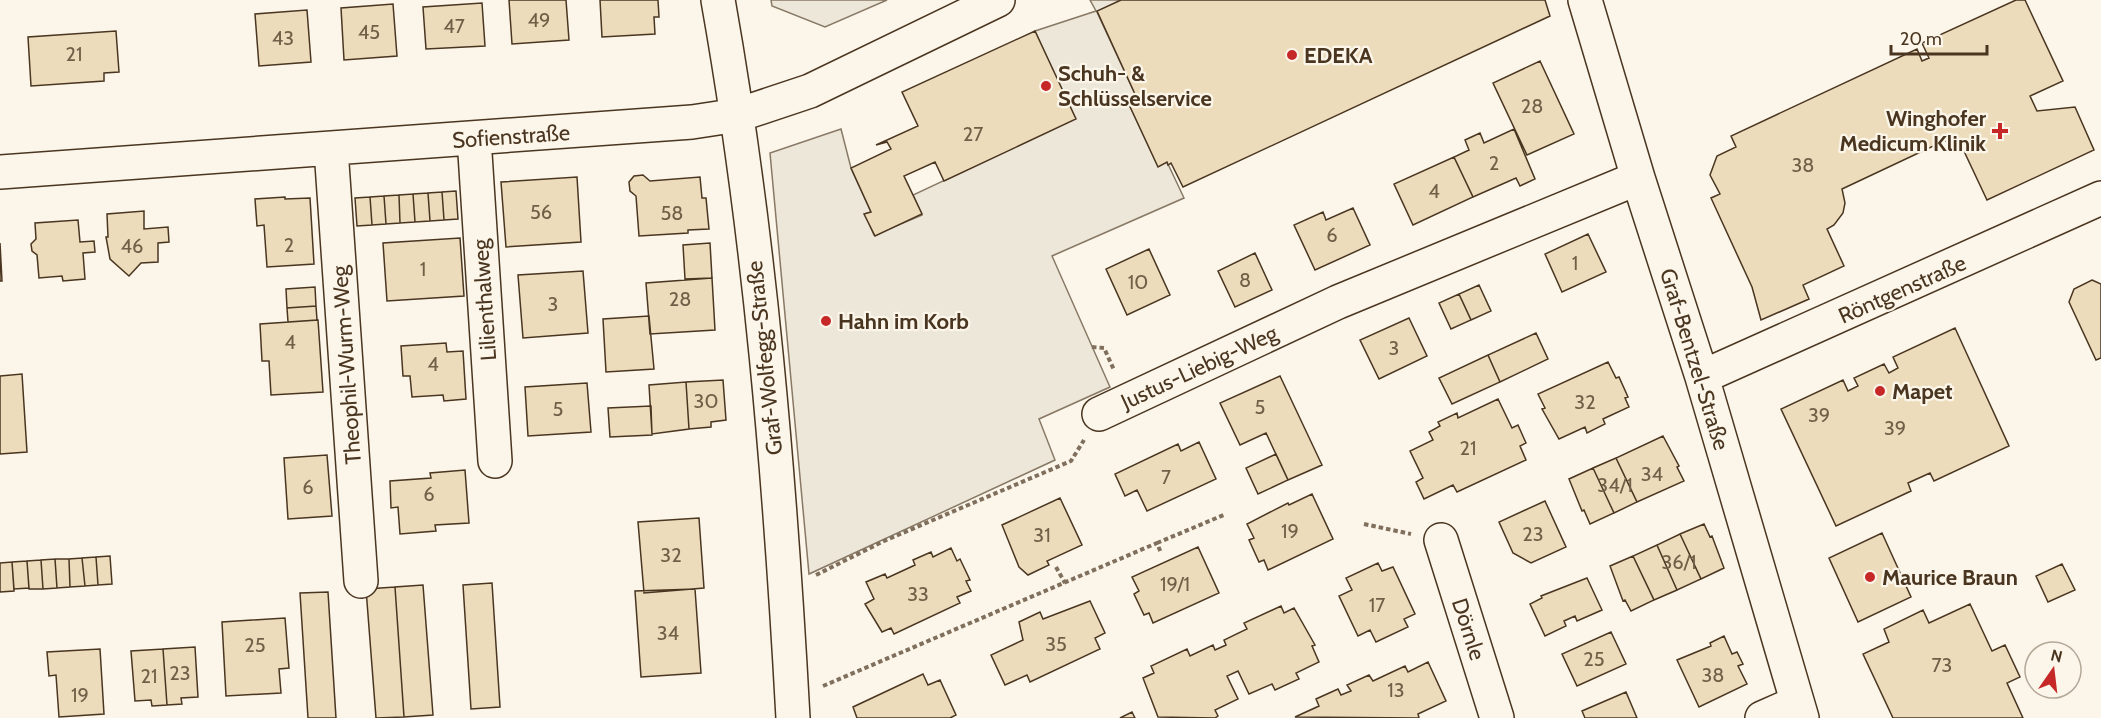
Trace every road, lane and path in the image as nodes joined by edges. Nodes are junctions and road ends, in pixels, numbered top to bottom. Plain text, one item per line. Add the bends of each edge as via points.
1 (718, 0) edge
2 (998, 0) edge
3 (1586, 0) edge
4 (738, 115) junction
5 (474, 138) junction
6 (331, 149) junction
7 (0, 172) edge
8 (1638, 178) junction
9 (2101, 198) edge
10 (1702, 377) junction
11 (1099, 414) joint
12 (495, 461) dead end
13 (1226, 514) dead end
14 (1364, 524) dead end
15 (1441, 540) joint
16 (1157, 543) junction
17 (1161, 553) dead end
18 (1056, 567) dead end
19 (361, 580) dead end
20 (1065, 583) junction
21 (786, 591) junction
22 (793, 709) edge
23 (1799, 711) edge
24 (1497, 718) edge
25 (1762, 718) edge

1 - 4 street, Graf-Wolfegg-Straße
2 - 4 street, Sofienstraße via 810,91
3 - 8 street, Graf-Bentzel-Straße
4 - 5 street, Sofienstraße
4 - 21 street, Graf-Wolfegg-Straße
5 - 6 street, Sofienstraße
5 - 12 street, Lilienthalweg
6 - 7 street, Sofienstraße
6 - 19 street, Theophil-Wurm-Weg
8 - 10 street, Graf-Bentzel-Straße
8 - 11 street, Justus-Liebig-Weg via 1338,302
9 - 10 street, Röntgenstraße
10 - 23 street, Graf-Bentzel-Straße
11 - 21 path, Justus-Liebig-Weg via 1071,461 884,541
13 - 16 path
14 - 15 path
15 - 24 street, Dörnle
16 - 17 path
16 - 20 path
18 - 20 path
20 - 22 path
21 - 22 street, Graf-Wolfegg-Straße
23 - 25 street

